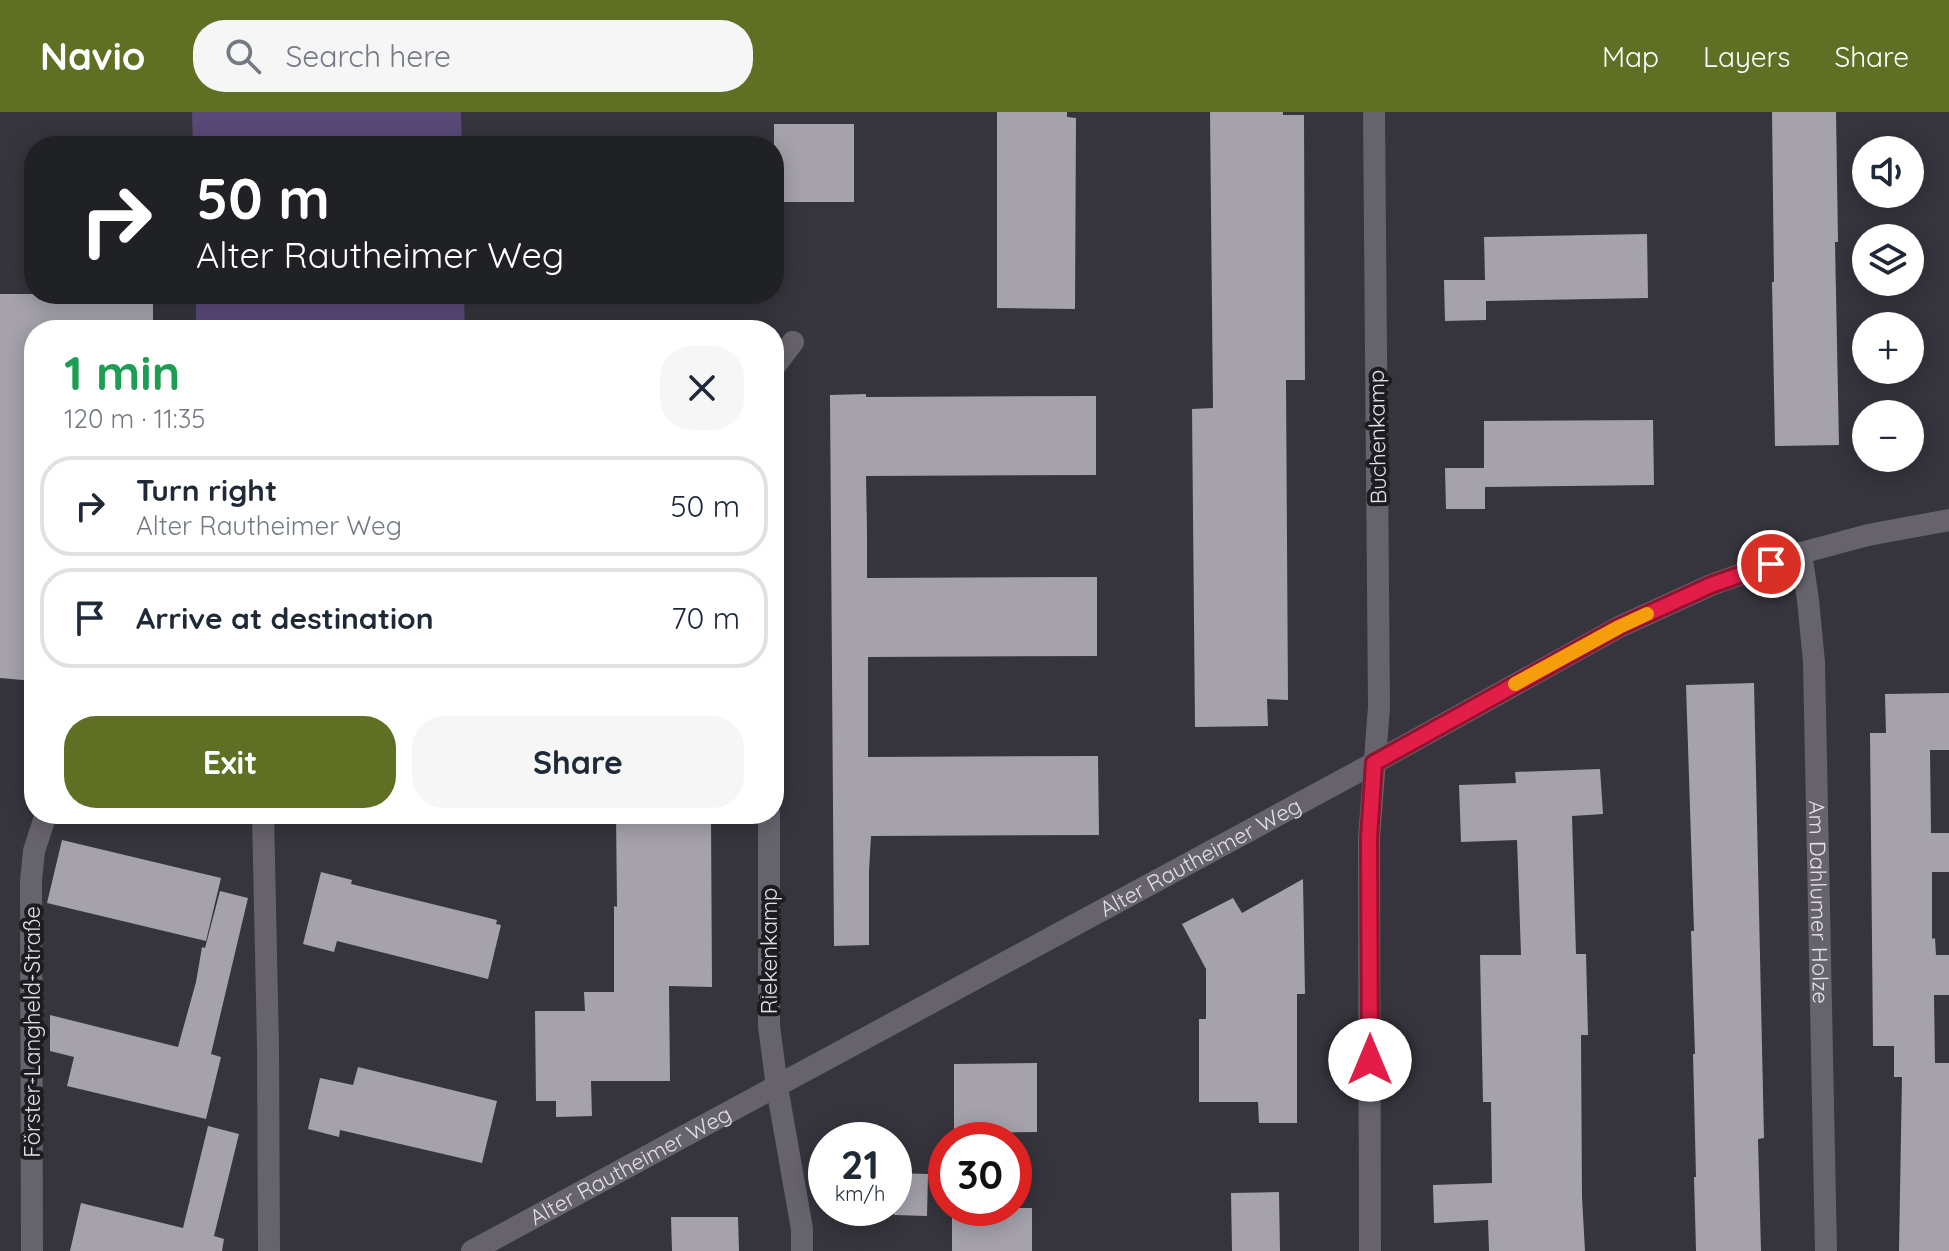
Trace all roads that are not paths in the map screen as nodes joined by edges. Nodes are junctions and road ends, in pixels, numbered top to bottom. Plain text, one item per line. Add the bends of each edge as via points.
1 (1374, 112) edge
2 (793, 342) dead end
3 (784, 354) edge
4 (1949, 520) edge
5 (1801, 553) junction
6 (1374, 763) junction
7 (43, 824) edge
8 (263, 824) edge
9 (769, 824) edge
10 (777, 1087) junction
11 (32, 1251) edge
12 (269, 1251) edge
13 (472, 1251) edge
14 (802, 1251) edge
15 (1370, 1251) edge
16 (1826, 1251) edge

1 - 6 street, Buchenkamp via 1379,707
2 - 3 street
4 - 5 street, Alter Rautheimer Weg
5 - 6 street, Alter Rautheimer Weg via 1711,585 1619,627
5 - 16 street, Am Dahlumer Holze via 1814,662
6 - 10 street, Alter Rautheimer Weg
6 - 15 street, Buchenkamp via 1369,838
7 - 11 street, Förster-Langheld-Straße via 31,881
8 - 12 street
9 - 10 street, Riekenkamp via 769,1026
10 - 13 street, Alter Rautheimer Weg
10 - 14 street, Riekenkamp

